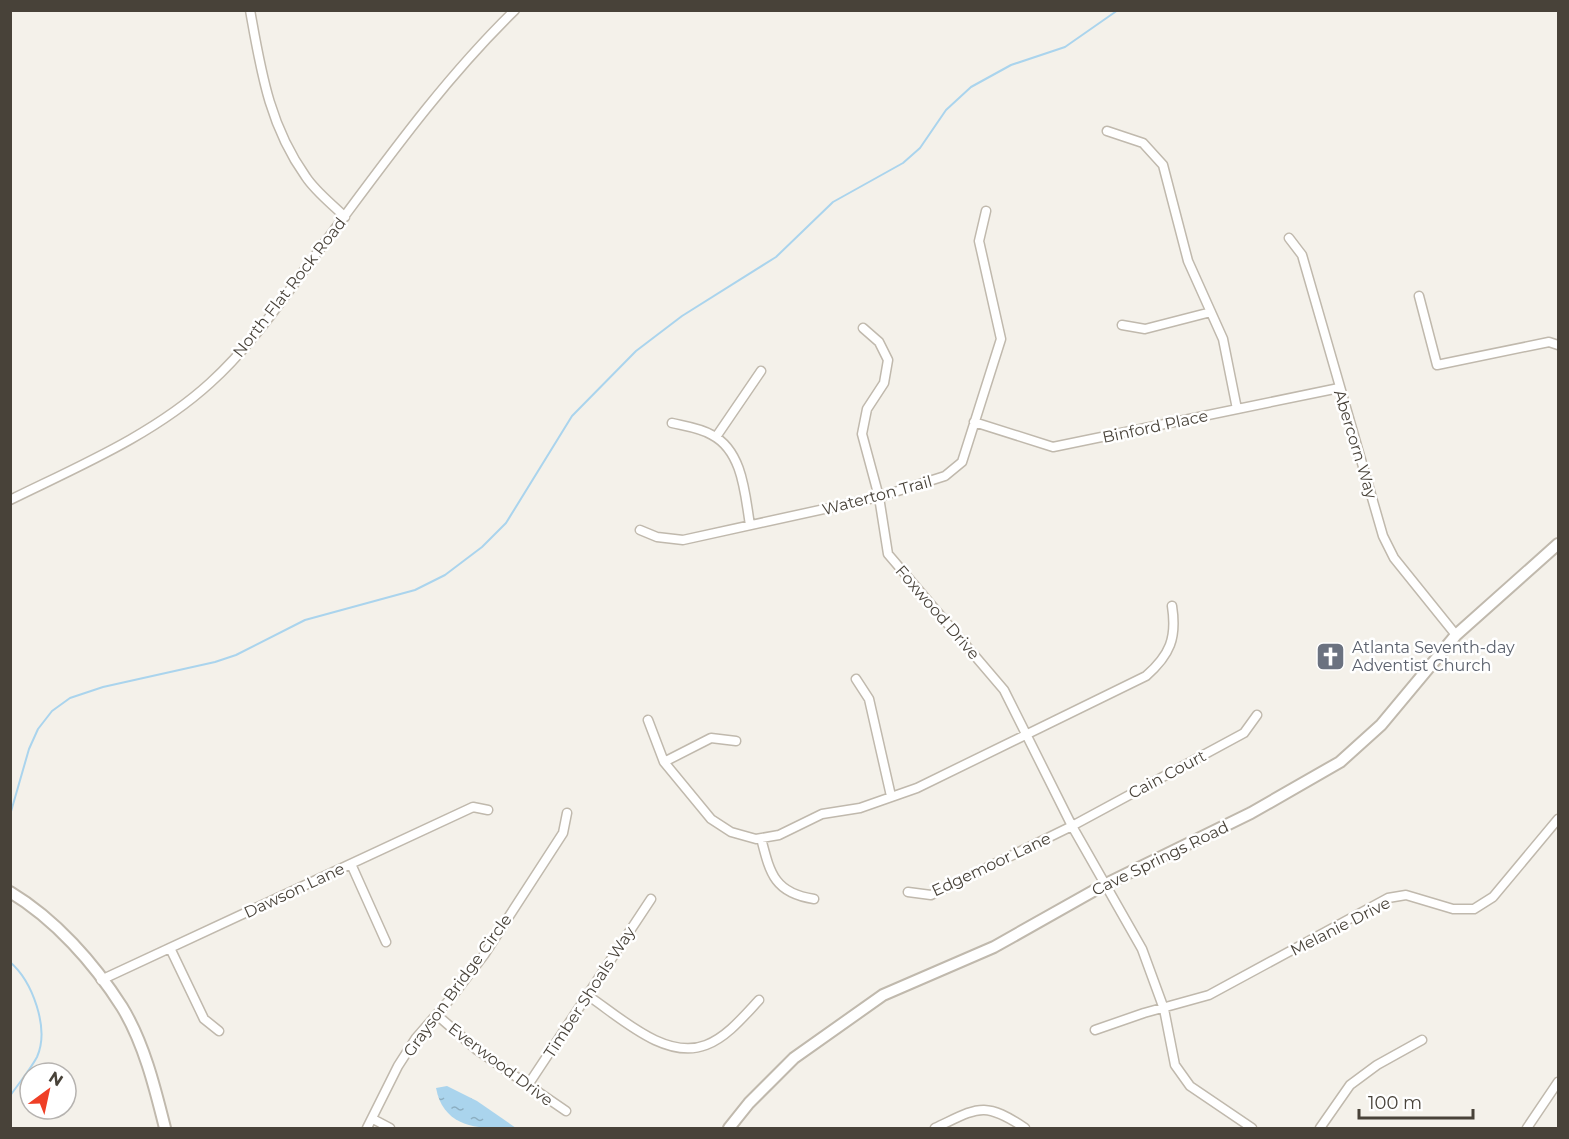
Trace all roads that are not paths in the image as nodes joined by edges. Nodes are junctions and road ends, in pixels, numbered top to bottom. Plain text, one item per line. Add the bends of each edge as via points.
1 (250, 10) edge
2 (515, 10) edge
3 (1107, 131) dead end
4 (986, 211) dead end
5 (345, 217) junction
6 (1289, 238) dead end
7 (1419, 296) dead end
8 (1211, 312) junction
9 (1122, 325) dead end
10 (863, 328) dead end
11 (1558, 345) edge
12 (761, 371) dead end
13 (1339, 388) junction
14 (1237, 409) junction
15 (974, 422) junction
16 (672, 423) dead end
17 (716, 437) junction
18 (879, 497) junction
19 (10, 500) edge
20 (750, 525) junction
21 (639, 530) dead end
22 (1558, 544) edge
23 (1172, 606) dead end
24 (1456, 635) junction
25 (856, 679) dead end
26 (1257, 716) dead end
27 (648, 720) dead end
28 (1025, 734) junction
29 (736, 741) dead end
30 (664, 762) junction
31 (891, 796) junction
32 (488, 810) dead end
33 (567, 813) dead end
34 (1558, 819) edge
35 (1072, 826) junction
36 (761, 838) junction
37 (351, 864) junction
38 (1104, 885) junction
39 (10, 892) edge
40 (908, 892) dead end
41 (651, 899) dead end
42 (814, 899) dead end
43 (386, 942) dead end
44 (170, 948) junction
45 (101, 980) junction
46 (587, 995) junction
47 (759, 1000) dead end
48 (1164, 1009) junction
49 (437, 1015) junction
50 (1095, 1030) dead end
51 (219, 1031) dead end
52 (1422, 1040) dead end
53 (1558, 1082) edge
54 (528, 1085) junction
55 (566, 1111) dead end
56 (373, 1119) junction
57 (165, 1128) edge
58 (367, 1128) edge
59 (390, 1128) edge
60 (729, 1128) edge
61 (935, 1128) edge
62 (1025, 1128) edge
63 (1252, 1128) edge
64 (1320, 1128) edge
65 (1527, 1128) edge

1 - 5 street via 276,128 307,179
2 - 5 street, North Flat Rock Road via 424,110
3 - 8 street via 1143,143 1163,165 1188,261
4 - 15 street, Waterton Trail via 978,241 1001,339
5 - 19 street, North Flat Rock Road via 257,332 211,382 155,425
6 - 13 street, Abercorn Way via 1302,255
7 - 11 street via 1437,365 1549,342
8 - 9 street via 1145,329
8 - 14 street via 1223,339
10 - 18 street, Foxwood Drive via 879,342 888,360 884,383 867,409 862,434
12 - 17 street
13 - 14 street, Binford Place
13 - 24 street, Abercorn Way via 1383,536 1394,558
14 - 15 street, Binford Place via 1053,447
15 - 18 street, Waterton Trail via 962,462 945,476
16 - 17 street
17 - 20 street via 726,444 740,473
18 - 20 street, Waterton Trail
18 - 28 street, Foxwood Drive via 888,554 1004,690
20 - 21 street, Waterton Trail via 683,540
22 - 24 street, Cave Springs Road
23 - 28 street via 1175,624 1169,650 1146,676
24 - 38 street, Cave Springs Road via 1381,725 1340,762 1251,813
25 - 31 street via 869,699
26 - 35 street, Cain Court via 1244,733
27 - 30 street
28 - 31 street via 917,788
28 - 35 street, Foxwood Drive
29 - 30 street via 711,738
30 - 36 street via 711,819 731,832
31 - 36 street via 860,808 822,814 779,835
32 - 37 street, Dawson Lane via 472,807
33 - 49 street, Grayson Bridge Circle via 563,833 484,955
34 - 48 street, Melanie Drive via 1493,897 1474,909 1453,909 1406,895 1388,898 1209,995
35 - 38 street, Foxwood Drive
35 - 40 street, Edgemoor Lane via 931,895
36 - 42 street via 771,874 793,896
37 - 43 street
37 - 44 street, Dawson Lane
38 - 48 street, Foxwood Drive via 1142,949
38 - 60 street, Cave Springs Road via 994,947 883,995 794,1058
39 - 45 street via 40,910
41 - 46 street, Timber Shoals Way
44 - 45 street, Dawson Lane
44 - 51 street via 204,1019
45 - 57 street via 123,1008 146,1060
46 - 47 street via 656,1040 681,1049 706,1045 724,1034
46 - 54 street, Timber Shoals Way
48 - 50 street, Melanie Drive
48 - 63 street, Foxwood Drive via 1175,1065 1190,1086
49 - 54 street, Everwood Drive via 477,1050
49 - 56 street, Grayson Bridge Circle via 398,1066
52 - 64 street via 1350,1085
53 - 65 street
54 - 55 street, Everwood Drive
56 - 58 street, Grayson Bridge Circle
56 - 59 street
61 - 62 street via 990,1108

